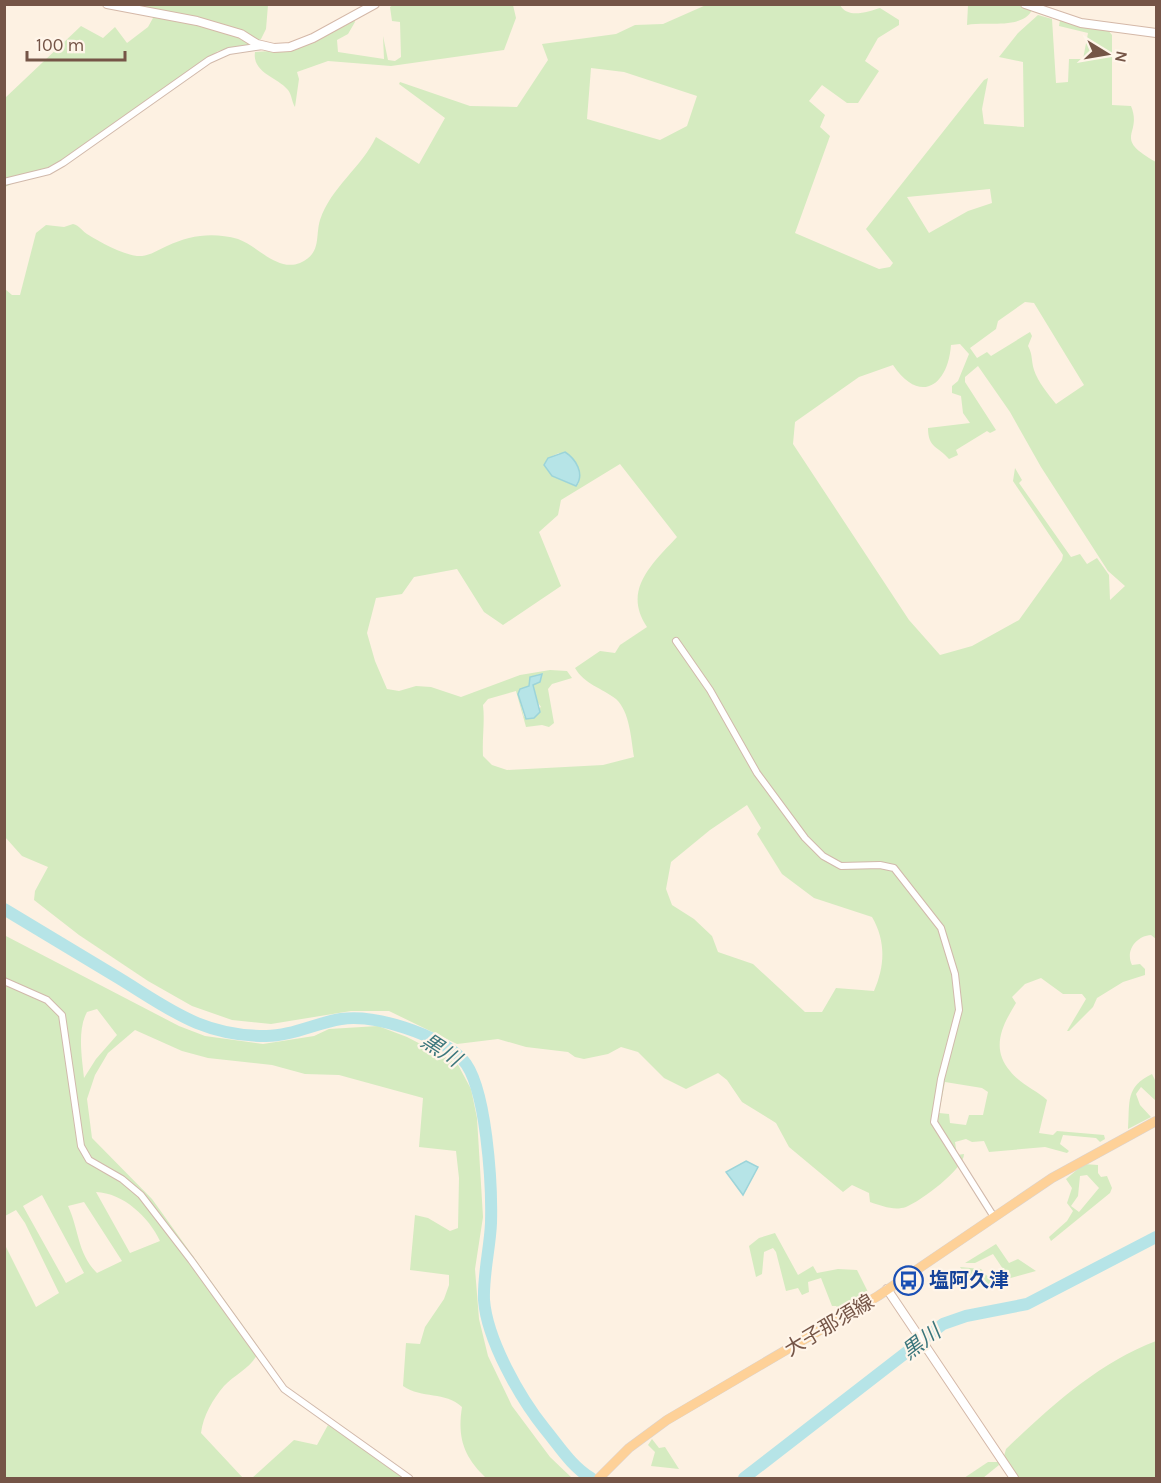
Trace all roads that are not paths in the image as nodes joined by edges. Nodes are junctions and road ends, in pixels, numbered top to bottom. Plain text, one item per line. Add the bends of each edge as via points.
1 (107, 4) edge
2 (375, 4) edge
3 (1025, 4) edge
4 (1156, 33) edge
5 (264, 46) junction
6 (4, 182) edge
7 (676, 641) dead end
8 (4, 981) edge
9 (1156, 1121) edge
10 (994, 1217) junction
11 (887, 1289) junction
12 (409, 1479) edge
13 (599, 1479) edge
14 (1014, 1479) edge

1 - 5 street via 197,21 241,33
2 - 5 street via 300,44
3 - 4 street via 1082,23
5 - 6 street via 218,55 148,100 63,163 49,171
7 - 10 street via 710,690 757,773 805,838 823,856 841,866 894,868 941,928 955,974 959,1010 934,1122
8 - 12 street via 46,1000 62,1015 81,1146 89,1160 141,1195 284,1389
9 - 10 main road, 大子那須線 via 1053,1178
10 - 11 main road, 大子那須線
11 - 13 main road, 大子那須線 via 667,1420 617,1459
11 - 14 street

